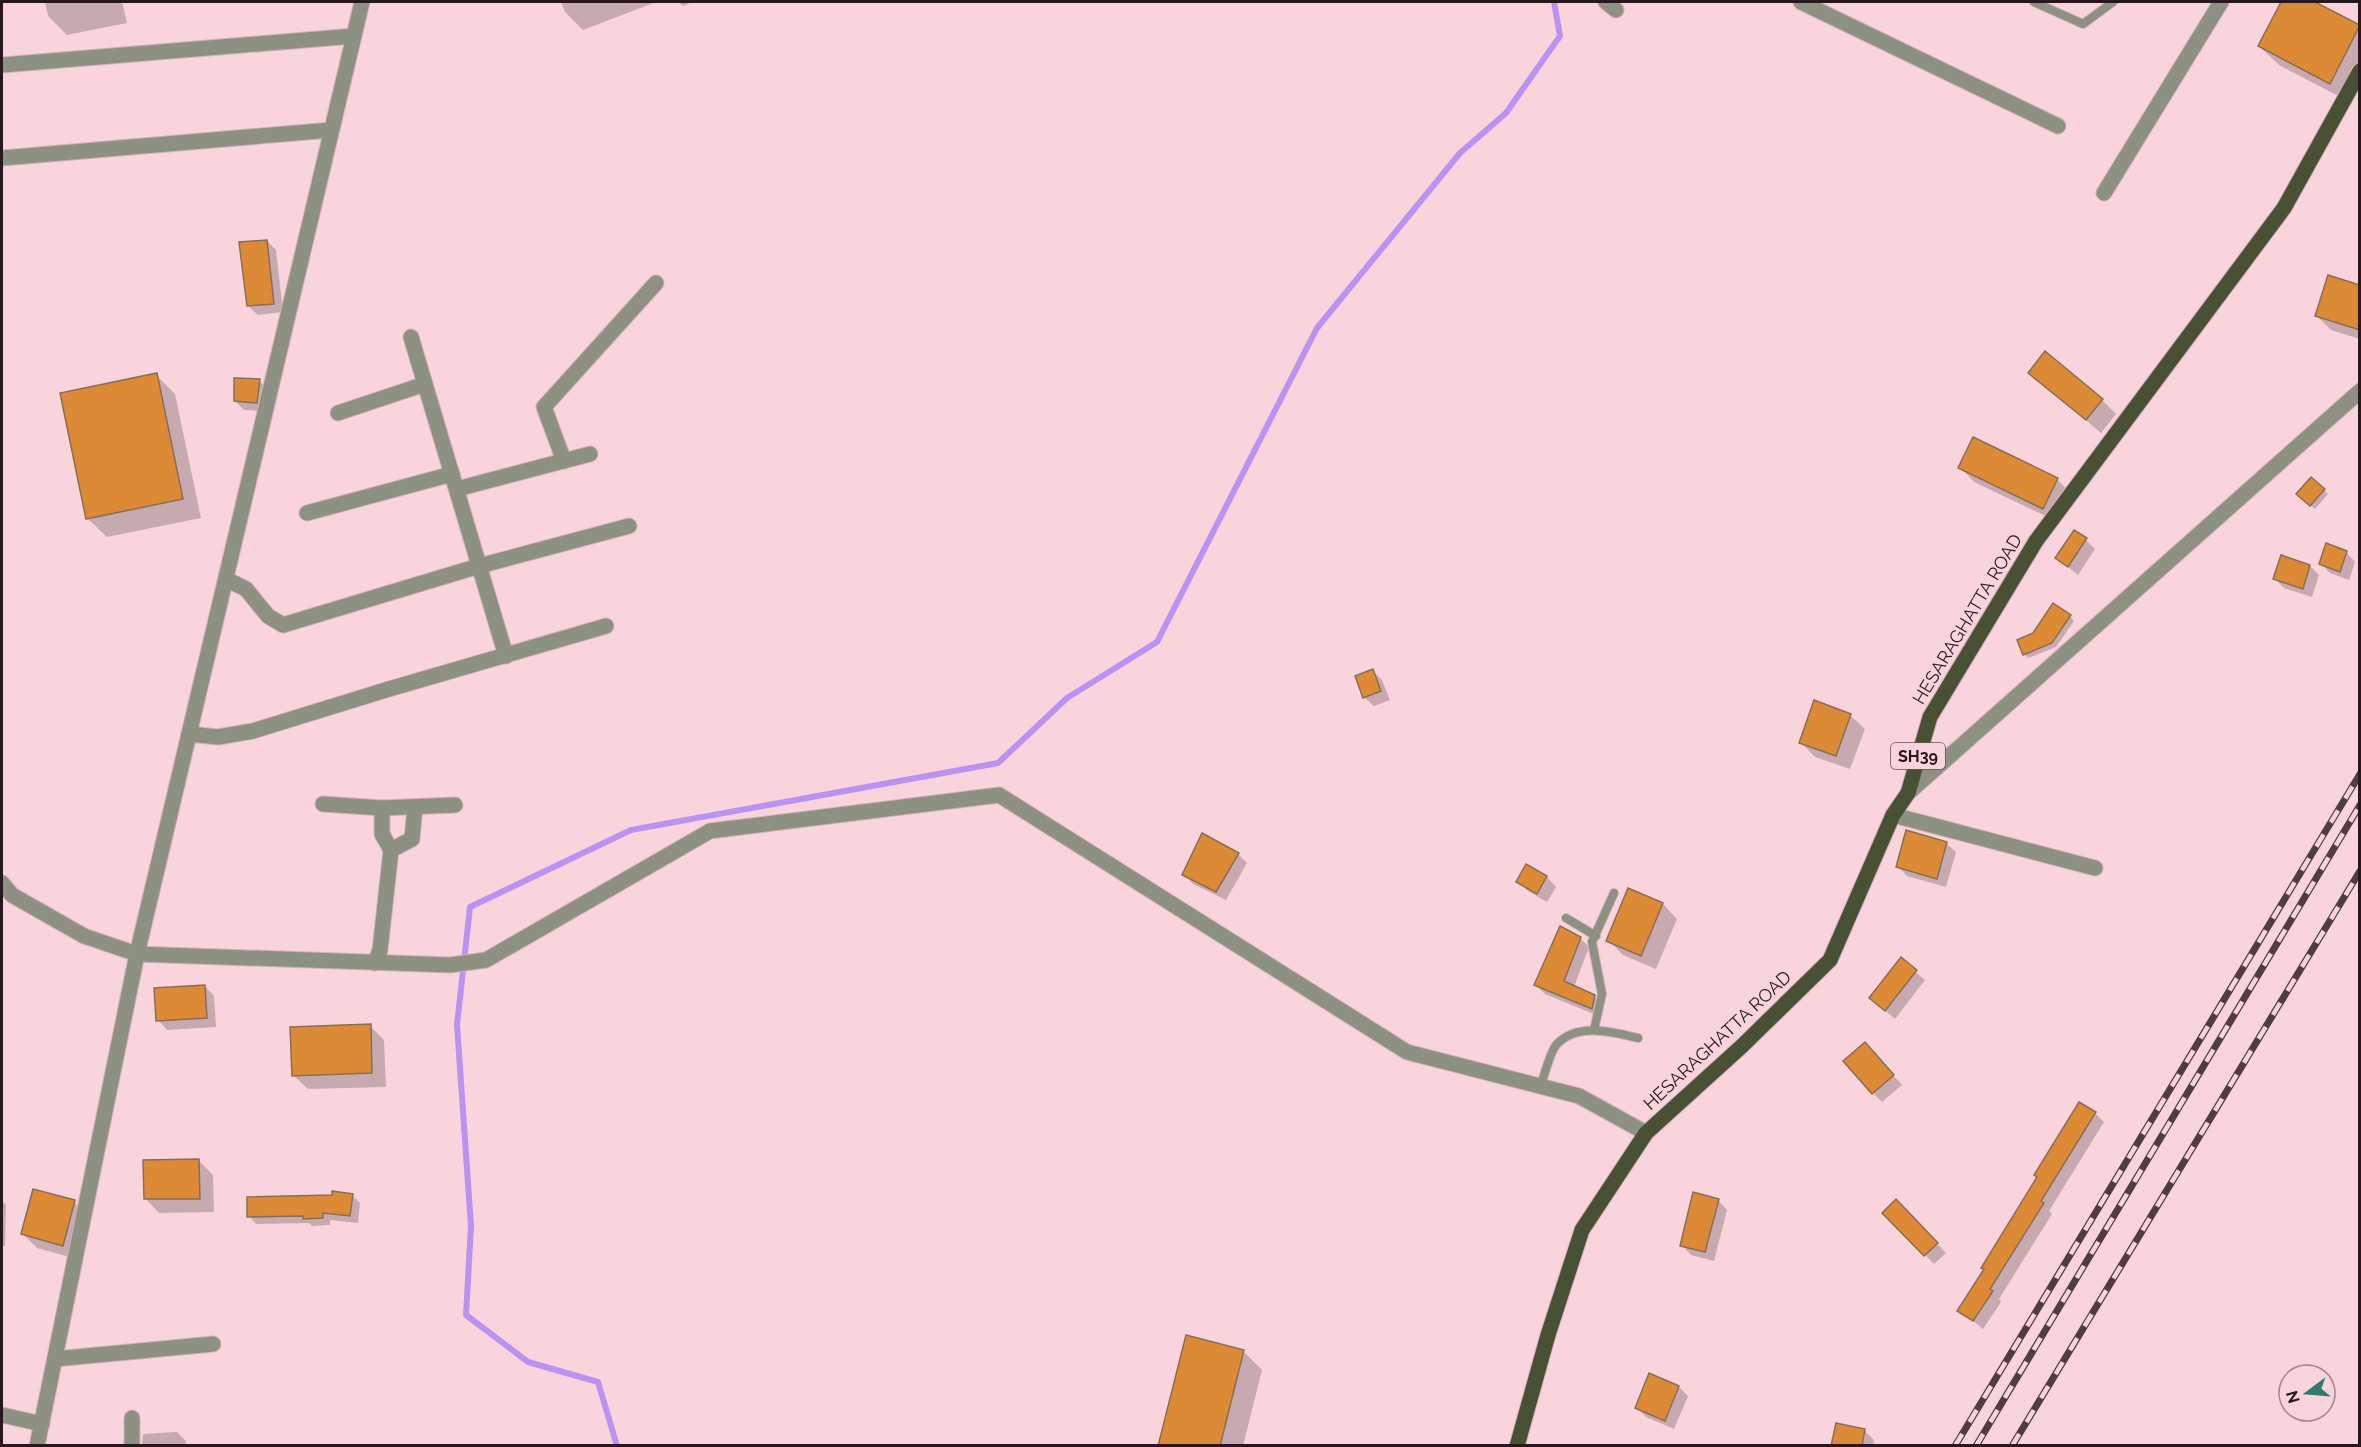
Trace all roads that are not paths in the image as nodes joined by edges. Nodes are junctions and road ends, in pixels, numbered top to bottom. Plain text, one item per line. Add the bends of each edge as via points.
1 (362, 2) edge
2 (1801, 2) edge
3 (2034, 2) edge
4 (2113, 2) edge
5 (2221, 2) edge
6 (354, 36) junction
7 (2, 65) edge
8 (2360, 71) edge
9 (2058, 126) dead end
10 (332, 130) junction
11 (2, 158) edge
12 (2104, 193) dead end
13 (656, 284) dead end
14 (411, 337) dead end
15 (425, 384) junction
16 (2360, 391) edge
17 (338, 413) dead end
18 (590, 454) dead end
19 (564, 461) junction
20 (452, 474) junction
21 (457, 489) junction
22 (308, 513) dead end
23 (629, 526) dead end
24 (479, 566) junction
25 (226, 579) junction
26 (606, 626) dead end
27 (506, 656) junction
28 (189, 734) junction
29 (1908, 793) junction
30 (323, 804) dead end
31 (455, 805) dead end
32 (415, 807) junction
33 (382, 808) junction
34 (1893, 815) junction
35 (391, 850) junction
36 (2095, 868) dead end
37 (2, 883) edge
38 (1614, 893) dead end
39 (1566, 918) dead end
40 (1596, 936) junction
41 (137, 954) junction
42 (375, 963) junction
43 (1594, 1030) junction
44 (1638, 1038) dead end
45 (1540, 1087) junction
46 (1646, 1133) junction
47 (213, 1344) dead end
48 (55, 1359) junction
49 (2, 1415) edge
50 (132, 1418) dead end
51 (42, 1424) junction
52 (37, 1446) edge
53 (132, 1446) edge
54 (1517, 1446) edge

1 - 6 street
2 - 9 street
3 - 4 lane via 2084,24
5 - 12 street
6 - 7 street
6 - 10 street
8 - 29 main road, HESARAGHATTA ROAD / SH39 via 2284,208 2036,541 1930,717
10 - 11 street
10 - 25 street
13 - 19 street via 544,408
14 - 15 street
15 - 17 street
15 - 20 street
16 - 29 street
18 - 19 street
19 - 21 street
20 - 21 street
20 - 22 street
21 - 24 street
23 - 24 street
24 - 25 street via 283,625 268,616 246,589
24 - 27 street
25 - 28 street
26 - 27 street
27 - 28 street via 253,731 218,737
28 - 41 street
29 - 34 main road, HESARAGHATTA ROAD / SH39
30 - 33 street
31 - 32 street
32 - 33 street
32 - 35 street via 412,839
33 - 35 street via 382,834
34 - 36 street
34 - 46 main road, HESARAGHATTA ROAD / SH39 via 1830,960
35 - 42 street via 380,950
37 - 41 street via 12,895 84,936
38 - 40 lane
39 - 40 lane
40 - 43 lane via 1592,942 1602,994
41 - 42 street
41 - 48 street
42 - 45 street via 450,964 486,960 710,831 999,795 1407,1052
43 - 44 lane
43 - 45 lane via 1574,1034 1556,1044
45 - 46 street via 1580,1096
46 - 54 main road, HESARAGHATTA ROAD / SH39 via 1582,1230
47 - 48 street
48 - 51 street
49 - 51 street
50 - 53 street
51 - 52 street

